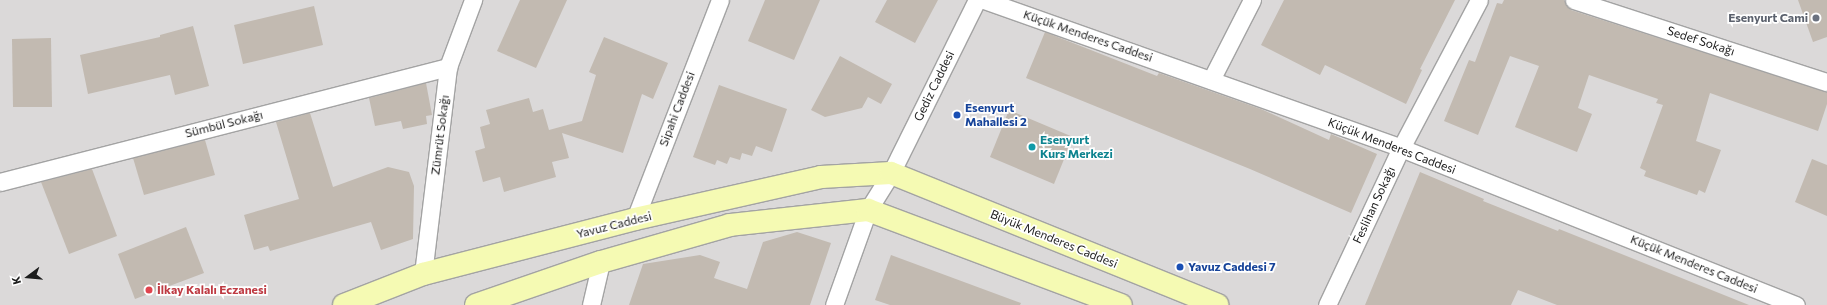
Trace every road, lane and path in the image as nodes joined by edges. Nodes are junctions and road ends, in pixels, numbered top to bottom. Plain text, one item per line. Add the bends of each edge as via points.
1 (473, 0) edge
2 (720, 0) edge
3 (977, 0) edge
4 (984, 0) edge
5 (1252, 0) edge
6 (1479, 0) edge
7 (1574, 0) edge
8 (448, 67) junction
9 (1211, 80) junction
10 (1827, 82) edge
11 (1401, 148) junction
12 (891, 173) junction
13 (0, 182) edge
14 (868, 210) junction
15 (635, 219) junction
16 (601, 262) junction
17 (422, 274) junction
18 (344, 305) edge
19 (476, 305) edge
20 (591, 305) edge
21 (834, 305) edge
22 (1121, 305) edge
23 (1217, 305) edge
24 (1328, 305) edge
25 (1796, 305) edge

1 - 8 street, Zümrüt Sokağı
2 - 15 street, Sipahi Caddesi
3 - 12 street, Gediz Caddesi
4 - 9 street, Küçük Menderes Caddesi
5 - 9 street
6 - 11 street, Feslihan Sokağı
7 - 10 street, Sedef Sokağı
8 - 13 street, Sümbül Sokağı
8 - 17 street, Zümrüt Sokağı
9 - 11 street, Küçük Menderes Caddesi
11 - 24 street, Feslihan Sokağı
11 - 25 street, Küçük Menderes Caddesi
12 - 14 street, Gediz Caddesi
12 - 15 street, Yavuz Caddesi via 821,177
12 - 23 street, Büyük Menderes Caddesi
14 - 16 street via 730,225
14 - 21 street, Gediz Caddesi
14 - 22 street
15 - 17 street, Yavuz Caddesi
16 - 19 street
16 - 20 street
17 - 18 street, Yavuz Caddesi

